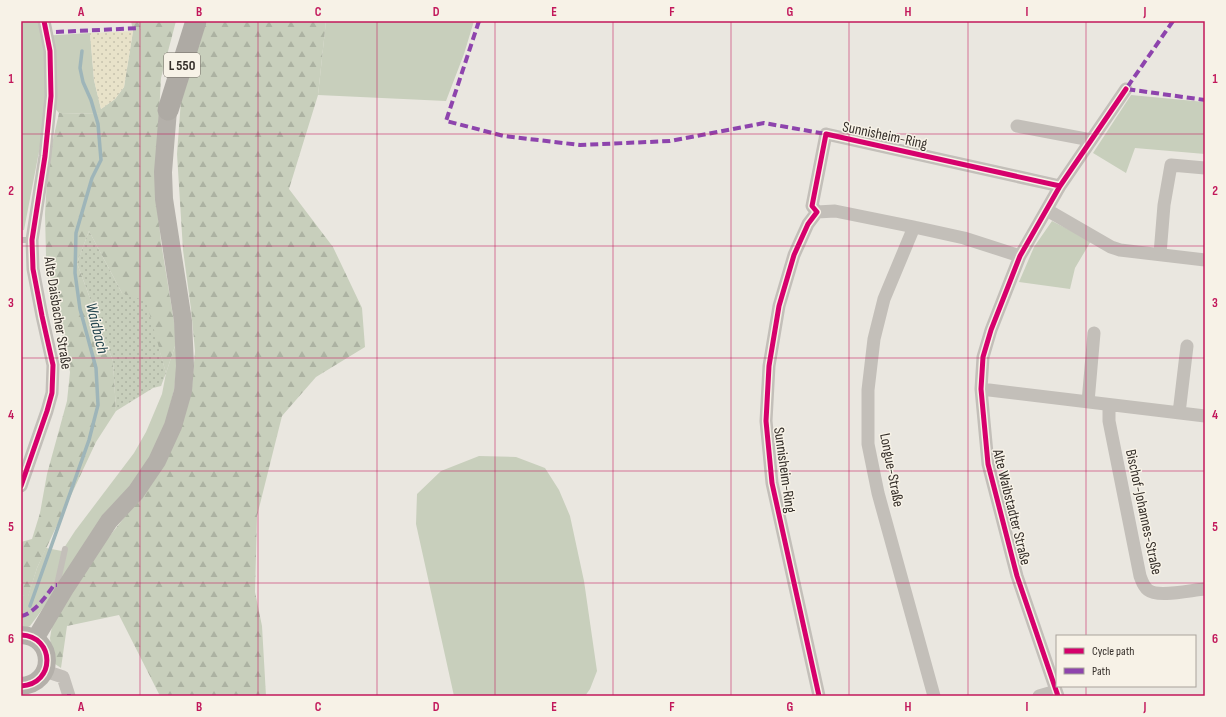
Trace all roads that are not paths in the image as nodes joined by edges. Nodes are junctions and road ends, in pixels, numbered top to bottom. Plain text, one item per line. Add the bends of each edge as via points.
1 (44, 21) edge
2 (184, 21) edge
3 (196, 21) edge
4 (1126, 89) dead end
5 (168, 110) junction
6 (1017, 126) dead end
7 (1091, 140) junction
8 (1205, 168) edge
9 (1060, 186) junction
10 (1047, 210) junction
11 (817, 212) junction
12 (914, 226) junction
13 (27, 240) edge
14 (1160, 254) junction
15 (1020, 256) junction
16 (1205, 260) edge
17 (1094, 333) dead end
18 (1187, 346) dead end
19 (981, 389) junction
20 (1088, 402) junction
21 (1109, 405) junction
22 (1179, 413) junction
23 (1205, 416) edge
24 (21, 486) edge
25 (65, 549) dead end
26 (1205, 589) edge
27 (61, 595) junction
28 (28, 637) edge
29 (45, 671) junction
30 (22, 690) edge
31 (1057, 694) edge
32 (69, 696) edge
33 (819, 696) edge
34 (934, 696) edge
35 (1039, 696) edge

1 - 13 street, Alte Daisbacher Straße via 50,51 51,96 45,156
2 - 5 highway, L 550 via 177,46
3 - 5 highway, L 550
4 - 7 street, Alte Waibstadter Straße
5 - 27 main road, L 550 via 163,172 164,199 183,321 183,391 173,426 157,461 136,492 109,521
6 - 7 street
7 - 9 street, Alte Waibstadter Straße
8 - 14 street via 1171,165 1164,205
9 - 10 street, Alte Waibstadter Straße
9 - 11 street, Sunnisheim-Ring via 826,134 812,206
10 - 14 street via 1110,248
10 - 15 street, Alte Waibstadter Straße
11 - 12 street via 835,211
11 - 33 street, Sunnisheim-Ring via 808,224 794,255 779,306 769,366 766,421 772,483
12 - 15 street via 964,238
12 - 34 street, Longue-Straße via 884,299 874,339 868,390 868,444 878,493
13 - 24 street, Alte Daisbacher Straße via 53,365 52,393
14 - 16 street
15 - 19 street, Alte Waibstadter Straße via 983,357
17 - 20 street
18 - 22 street
19 - 20 street
19 - 31 street, Alte Waibstadter Straße via 988,464 1017,576
20 - 21 street
21 - 22 street
21 - 26 street, Bischof-Johannes-Straße via 1109,421 1117,463 1144,586 1148,591 1163,594
22 - 23 street
25 - 27 lane via 57,585
27 - 28 main road, L 550
28 - 29 main road, L 550 via 41,645 46,655
29 - 30 main road via 37,681
29 - 32 street via 62,677
31 - 35 street

